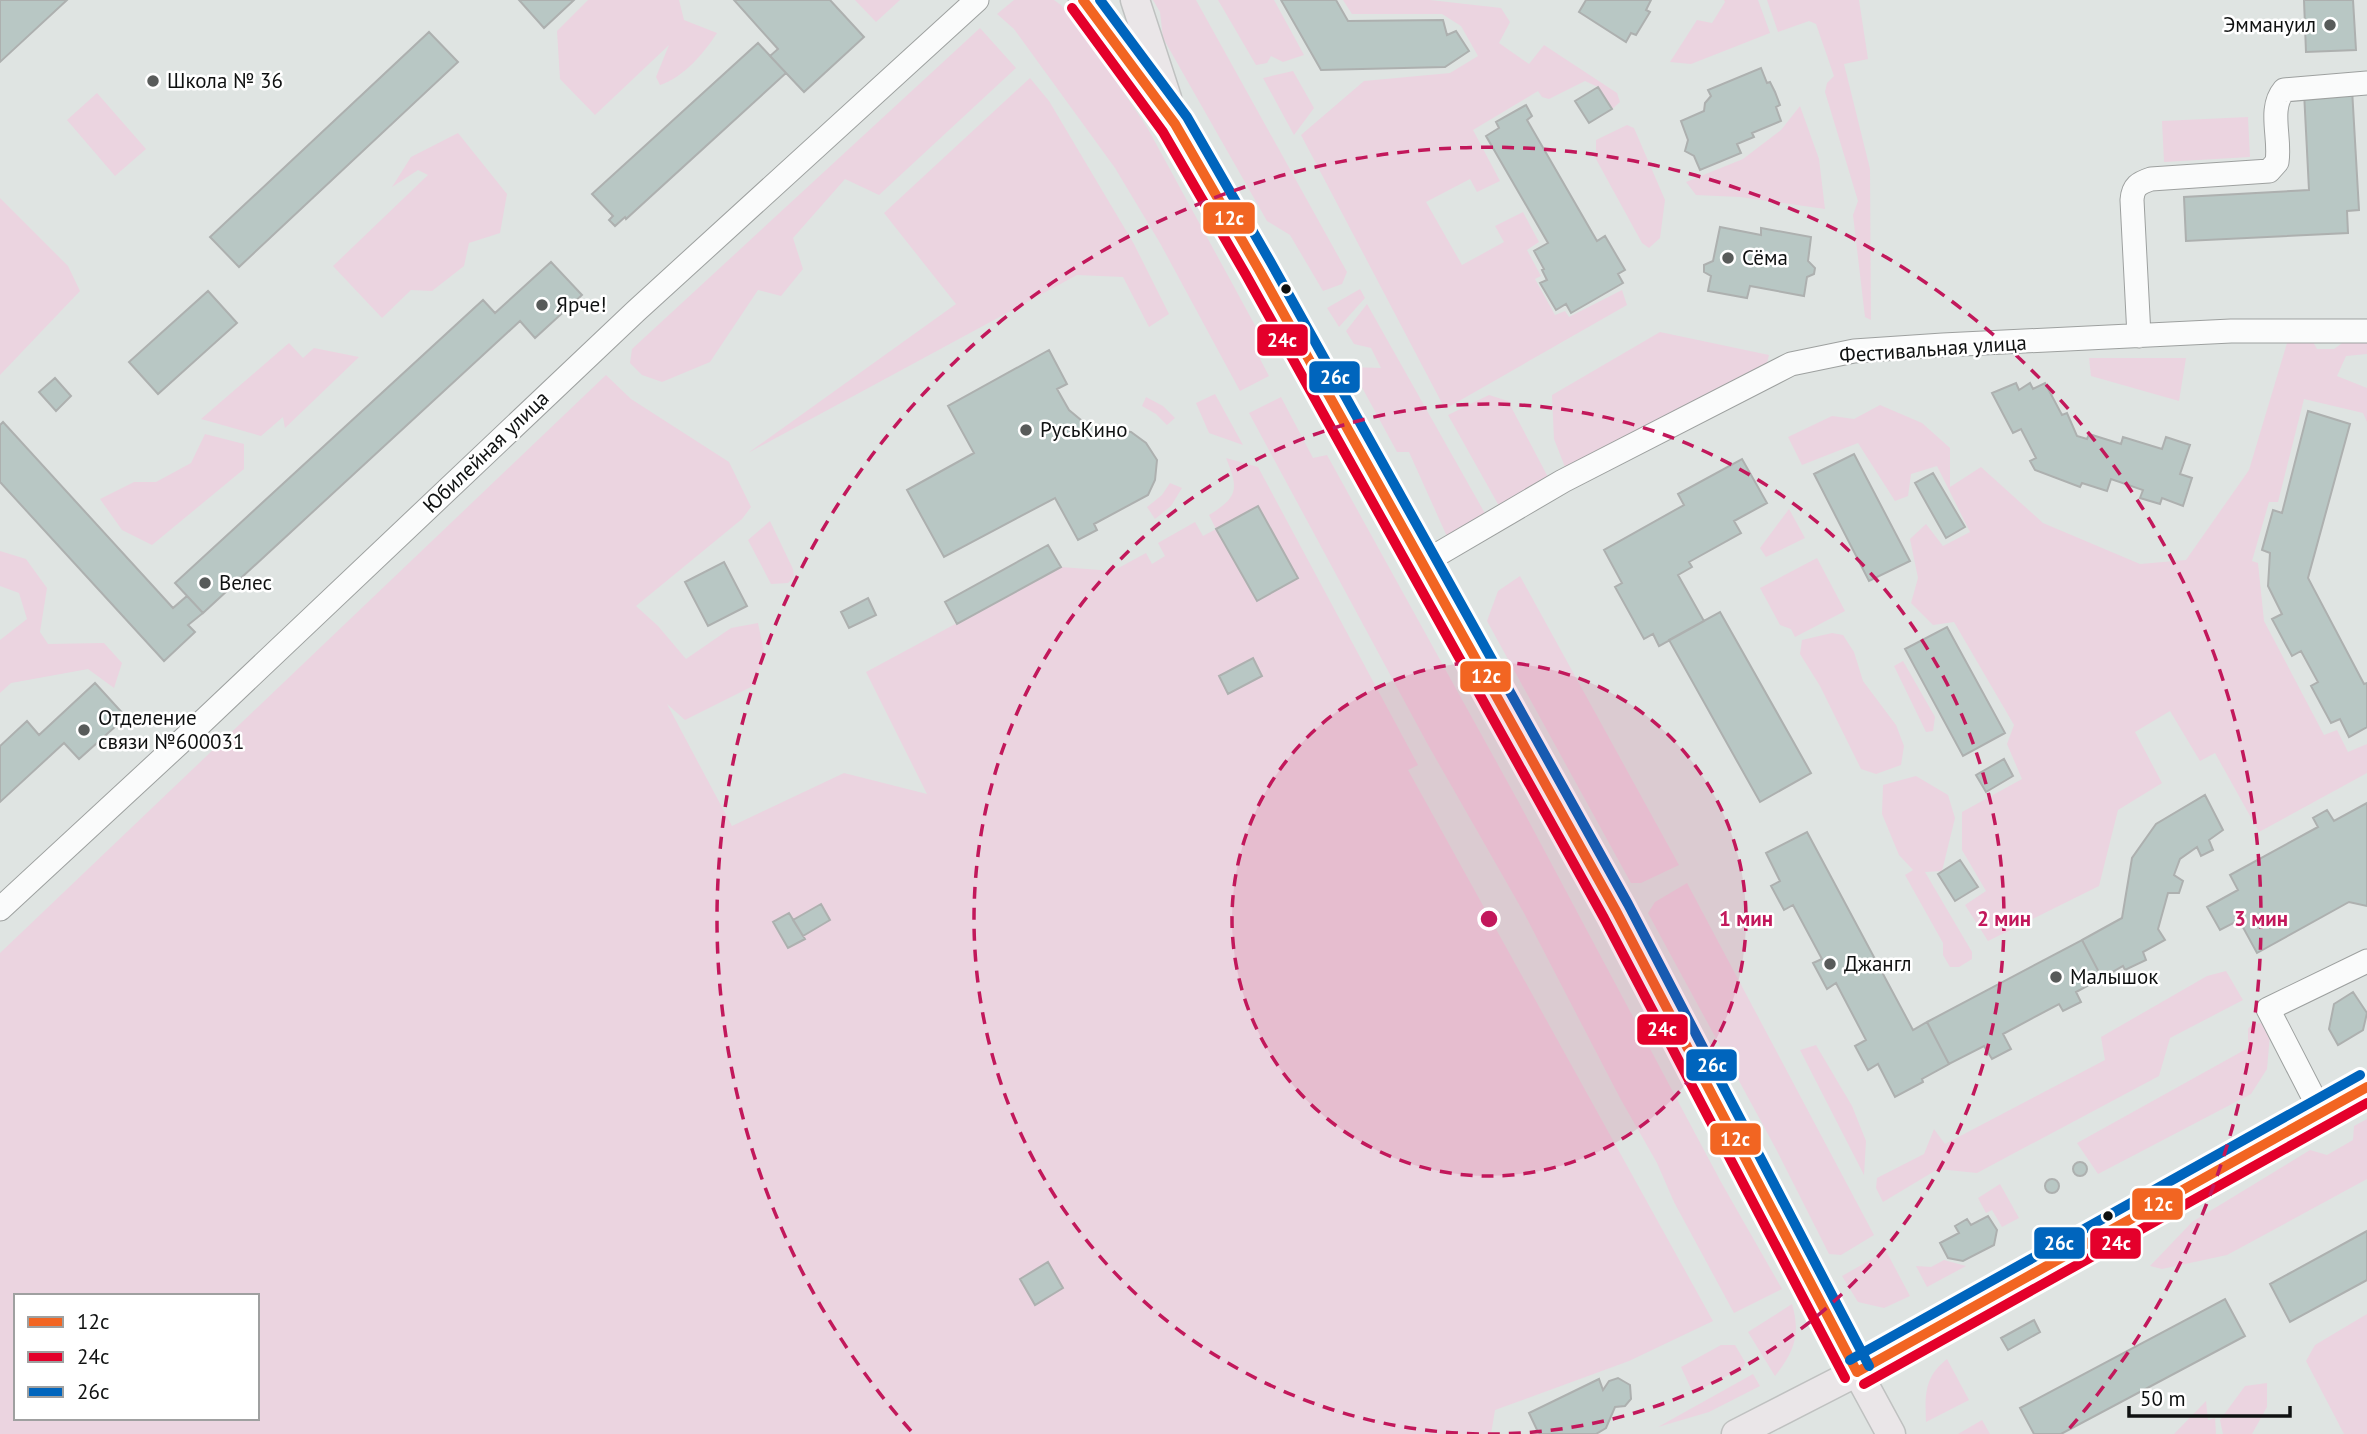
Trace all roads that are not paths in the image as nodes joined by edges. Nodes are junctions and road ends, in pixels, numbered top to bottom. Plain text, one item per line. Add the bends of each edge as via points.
1 (977, 0) edge
2 (1083, 0) edge
3 (1135, 0) edge
4 (2367, 83) edge
5 (1175, 124) junction
6 (2367, 331) edge
7 (2139, 336) junction
8 (1423, 563) junction
9 (0, 909) edge
10 (2367, 961) edge
11 (2367, 1087) edge
12 (2321, 1111) junction
13 (1857, 1372) junction
14 (1736, 1434) edge
15 (1891, 1434) edge

1 - 9 street, Юбилейная улица via 627,320
2 - 5 main road
3 - 5 main road
4 - 7 street via 2284,90 2277,98 2277,162 2269,171 2139,183 2133,200
5 - 8 main road
6 - 7 street, Фестивальная улица
7 - 8 street, Фестивальная улица via 1867,350 1791,364 1563,481
8 - 13 main road via 1616,911
10 - 12 street via 2268,1009
11 - 12 main road
12 - 13 main road
13 - 14 main road
13 - 15 main road

